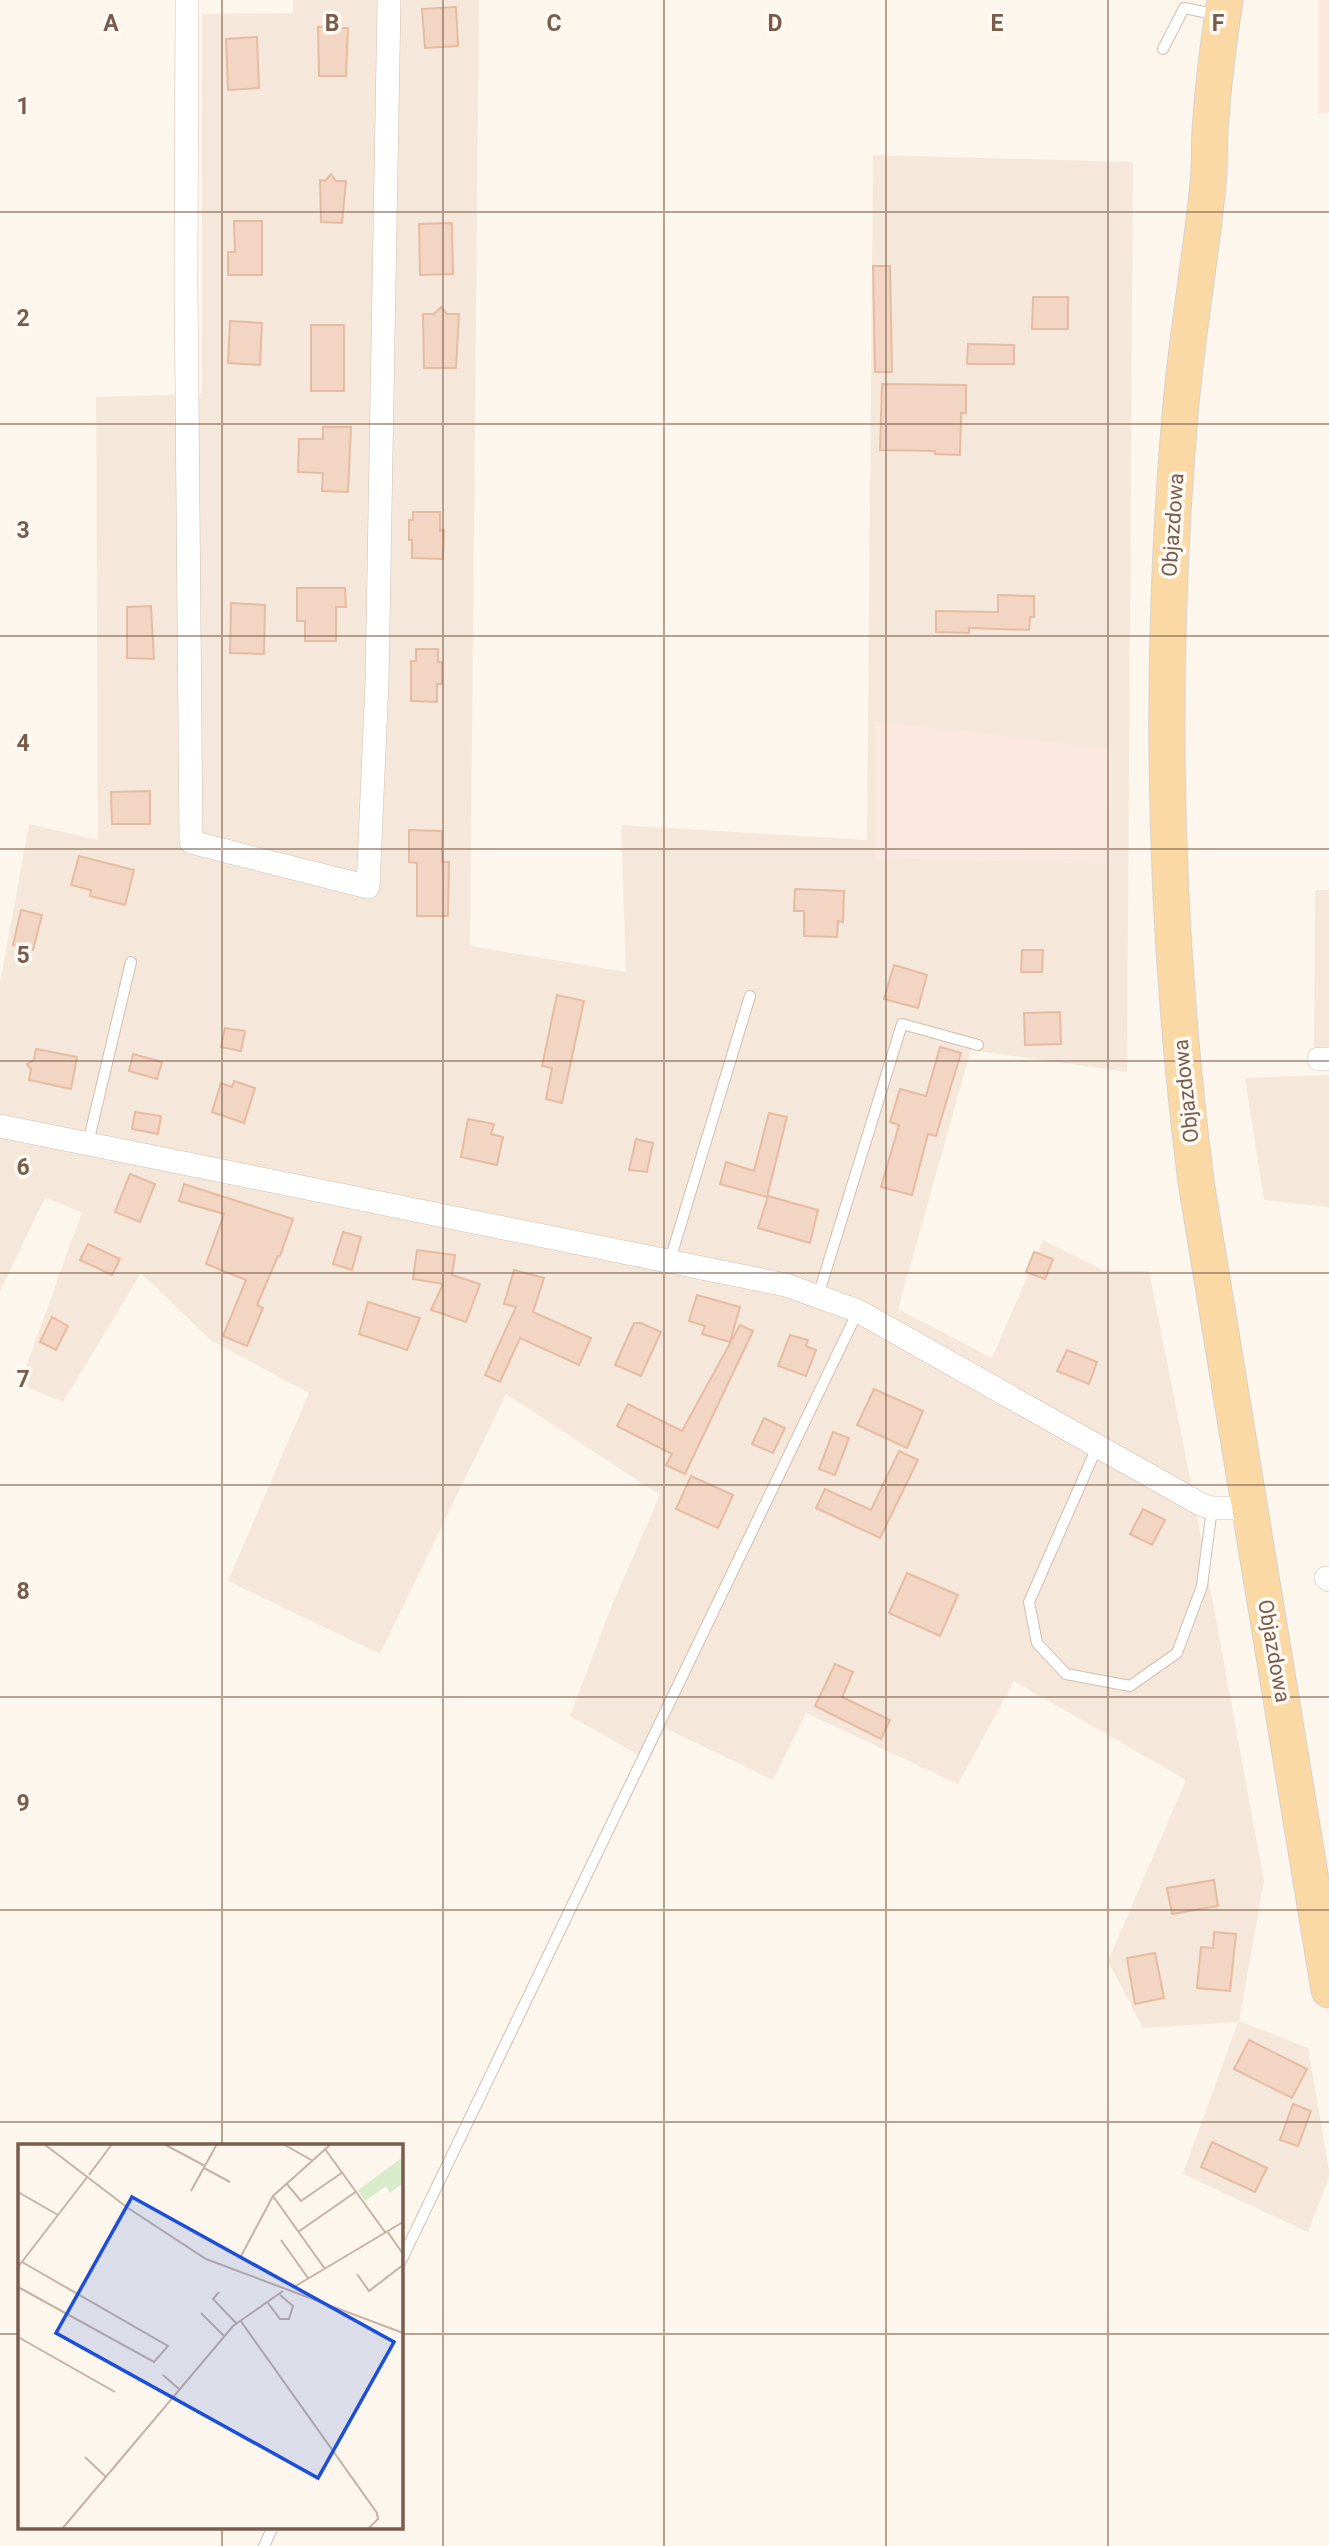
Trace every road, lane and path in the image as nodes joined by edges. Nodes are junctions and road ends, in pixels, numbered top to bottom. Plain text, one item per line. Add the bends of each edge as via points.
1 (187, 0) edge
2 (389, 0) edge
3 (1231, 5) edge
4 (1163, 49) dead end
5 (131, 962) dead end
6 (750, 996) dead end
7 (978, 1045) dead end
8 (0, 1126) edge
9 (88, 1143) junction
10 (670, 1260) junction
11 (818, 1296) junction
12 (858, 1311) junction
13 (1097, 1447) junction
14 (1212, 1508) junction
15 (1250, 1508) junction
16 (1329, 1990) edge
17 (402, 2259) edge
18 (273, 2528) edge
19 (264, 2546) edge

1 - 2 street via 191,842 368,887 377,682
3 - 4 lane via 1184,8
3 - 15 main road, Objazdowa via 1221,151 1208,184 1179,426 1167,610 1166,809 1185,1096
5 - 9 lane
6 - 10 lane
7 - 11 lane via 902,1024
8 - 9 street
9 - 10 street
10 - 11 street
11 - 12 street
12 - 13 street
12 - 17 lane
13 - 14 street
13 - 14 lane via 1029,1602 1037,1643 1066,1674 1130,1686 1177,1653 1202,1586
14 - 15 street
15 - 16 main road, Objazdowa
18 - 19 lane

